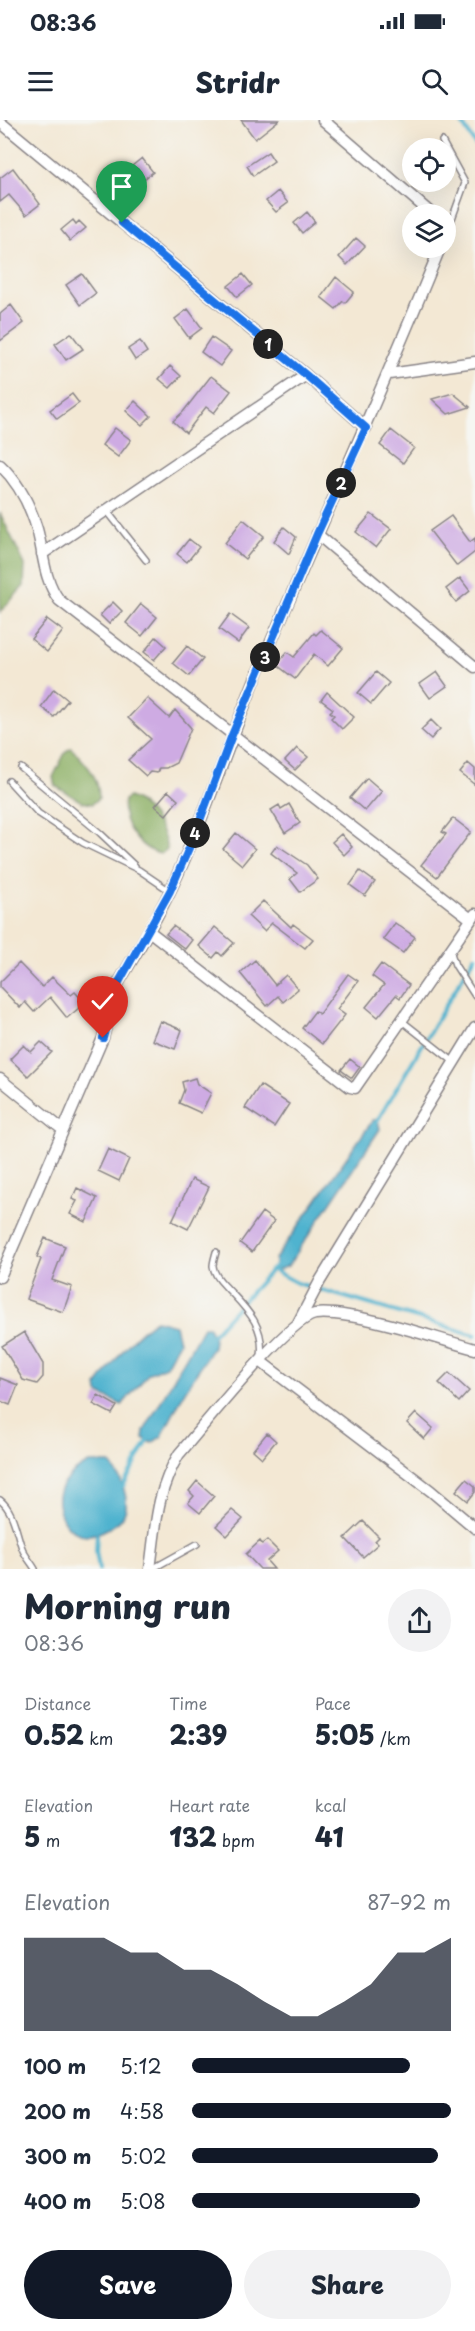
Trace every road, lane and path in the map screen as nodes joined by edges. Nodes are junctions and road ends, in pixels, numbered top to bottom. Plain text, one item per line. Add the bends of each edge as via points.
1 (323, 120) edge
2 (0, 122) edge
3 (456, 167) edge
4 (420, 204) edge
5 (456, 205) edge
6 (436, 258) edge
7 (475, 362) edge
8 (389, 374) junction
9 (306, 375) junction
10 (366, 428) junction
11 (0, 465) edge
12 (107, 511) junction
13 (317, 534) junction
14 (42, 554) junction
15 (146, 560) dead end
16 (475, 667) edge
17 (232, 735) junction
18 (21, 768) dead end
19 (9, 781) dead end
20 (139, 870) junction
21 (170, 891) junction
22 (473, 917) edge
23 (149, 932) junction
24 (450, 950) junction
25 (475, 996) edge
26 (402, 1022) junction
27 (475, 1028) edge
28 (454, 1062) junction
29 (0, 1079) edge
30 (63, 1130) junction
31 (216, 1251) dead end
32 (0, 1277) edge
33 (297, 1324) junction
34 (475, 1349) edge
35 (260, 1361) junction
36 (0, 1500) edge
37 (475, 1528) edge
38 (197, 1544) dead end
39 (35, 1569) edge
40 (151, 1569) edge

1 - 4 street
2 - 9 street
3 - 5 lane via 465,183
6 - 8 street
7 - 8 street
8 - 10 street
9 - 10 street
9 - 12 street
10 - 13 street
11 - 14 street via 24,496
12 - 14 street
12 - 15 lane
13 - 16 street
13 - 17 street
14 - 17 street via 45,573 59,600
17 - 21 street
17 - 22 street
18 - 20 lane
19 - 20 lane via 38,813 83,843
20 - 21 lane
21 - 23 street
22 - 24 street
23 - 26 street via 350,1087 359,1084
23 - 30 street via 119,982 103,1038
24 - 25 lane
24 - 26 street
26 - 28 lane
27 - 28 street
28 - 33 street
29 - 30 street
30 - 32 street
31 - 35 lane via 213,1265 217,1278 258,1327 263,1342
33 - 34 street via 312,1315 331,1313 387,1323
33 - 35 street
35 - 37 street
35 - 40 street via 179,1454 167,1474 160,1495
36 - 39 lane
38 - 40 lane

